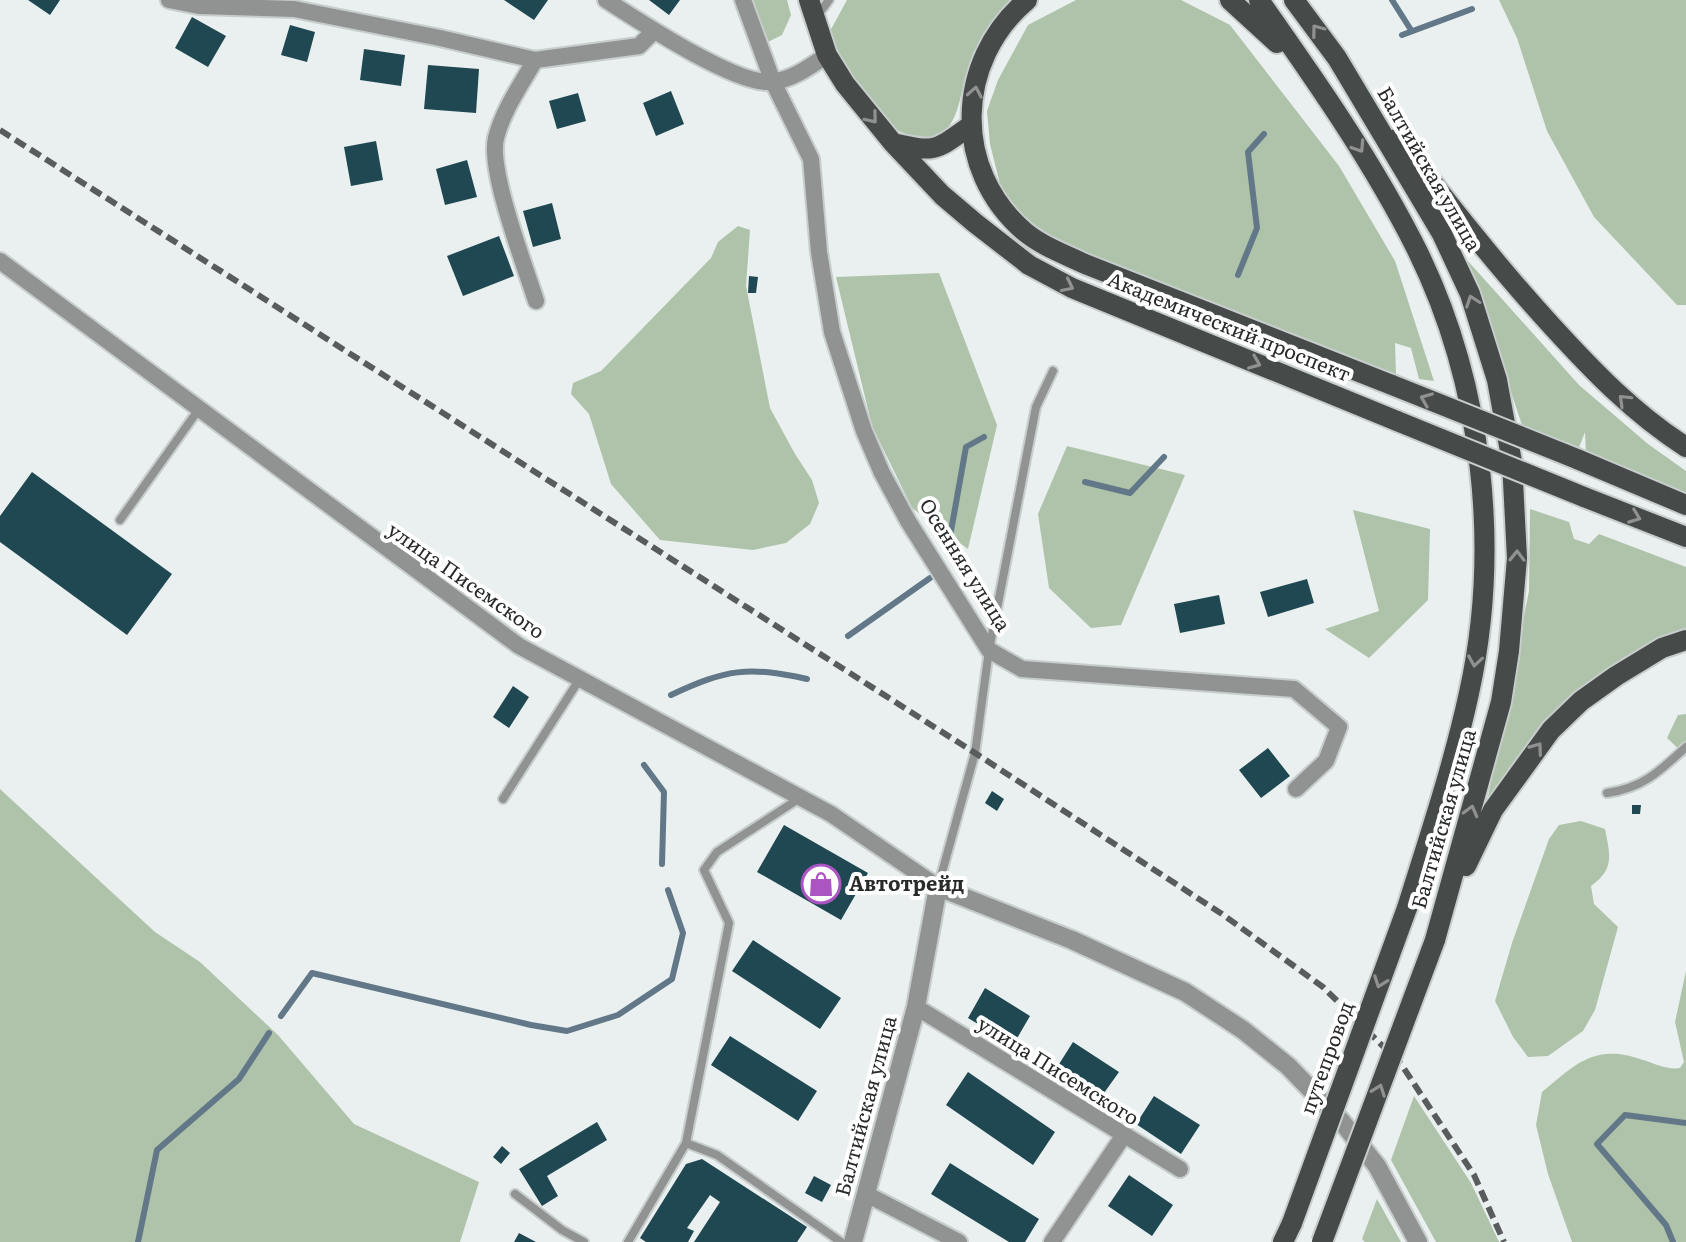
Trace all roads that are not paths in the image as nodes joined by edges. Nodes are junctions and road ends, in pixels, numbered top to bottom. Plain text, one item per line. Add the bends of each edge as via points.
1 (169, 0) edge
2 (606, 0) edge
3 (743, 0) edge
4 (829, 0) edge
5 (1027, 0) edge
6 (1230, 0) edge
7 (1259, 0) edge
8 (1294, 0) edge
9 (201, 3) edge
10 (811, 10) edge
11 (654, 31) junction
12 (827, 55) junction
13 (1337, 58) junction
14 (535, 60) junction
15 (773, 82) junction
16 (1316, 82) junction
17 (970, 126) junction
18 (893, 143) junction
19 (0, 261) edge
20 (536, 301) dead end
21 (1053, 371) dead end
22 (199, 409) junction
23 (1686, 447) edge
24 (1686, 505) edge
25 (120, 520) dead end
26 (1686, 537) edge
27 (1686, 640) edge
28 (989, 650) junction
29 (579, 680) junction
30 (1686, 747) edge
31 (1296, 789) dead end
32 (1607, 793) dead end
33 (801, 797) junction
34 (503, 799) dead end
35 (938, 887) junction
36 (1407, 908) joint
37 (1443, 913) junction
38 (916, 1007) junction
39 (1124, 1135) junction
40 (686, 1143) junction
41 (1180, 1169) dead end
42 (515, 1194) dead end
43 (868, 1195) junction
44 (584, 1242) edge
45 (628, 1242) edge
46 (841, 1242) edge
47 (853, 1242) edge
48 (959, 1242) edge
49 (1052, 1242) edge
50 (1283, 1242) edge
51 (1322, 1242) edge
52 (1418, 1242) edge

1 - 9 street
2 - 11 street
3 - 15 street, Осенняя улица
4 - 10 lane
17 -> 5 main road via 980,65 996,32
6 - 16 main road
7 - 16 main road, Балтийская улица
13 -> 8 main road, Балтийская улица
9 - 14 street via 294,9
10 - 12 main road
11 - 14 street via 639,46
11 - 15 street via 740,77
12 - 15 street via 804,71
12 -> 18 main road, Академический проспект
23 -> 13 main road via 1639,415 1520,292
37 -> 13 main road, Балтийская улица via 1501,702 1509,651 1517,558 1512,462 1497,380 1470,294 1442,234
14 - 20 street via 502,118 495,166
15 - 28 street, Осенняя улица via 811,159 832,332 864,431 908,521
16 -> 36 main road, Балтийская улица via 1394,207 1441,306 1464,379 1483,499 1483,598 1470,692
17 - 18 main road via 927,151
24 -> 17 main road, Академический проспект, bridge via 1043,244 1025,232 992,194 979,170
18 -> 26 main road, Академический проспект, bridge via 942,195 1029,265 1072,288
19 - 22 street, улица Писемского
21 - 28 lane via 1036,407
22 - 25 lane
22 - 29 street, улица Писемского via 519,646
37 -> 27 main road via 1493,810 1551,730 1616,676
28 - 31 street, Осенняя улица via 1022,669 1294,689 1339,727 1326,761
28 - 35 lane via 975,753
29 - 33 street, улица Писемского
29 - 34 lane
30 - 32 lane via 1658,774 1630,790
33 - 35 street, улица Писемского
33 - 40 lane via 717,852 704,870 729,923
35 - 38 street, Балтийская улица
35 - 52 street via 1171,986 1243,1030 1288,1066 1342,1122 1377,1166
36 -> 50 main road, путепровод, bridge
51 -> 37 main road, Балтийская улица, bridge
38 - 39 street, улица Писемского
38 - 43 street, Балтийская улица
39 - 41 street, улица Писемского
39 - 49 street
40 - 45 lane
40 - 46 lane via 717,1155
42 - 44 lane
43 - 47 street, Балтийская улица
43 - 48 street

